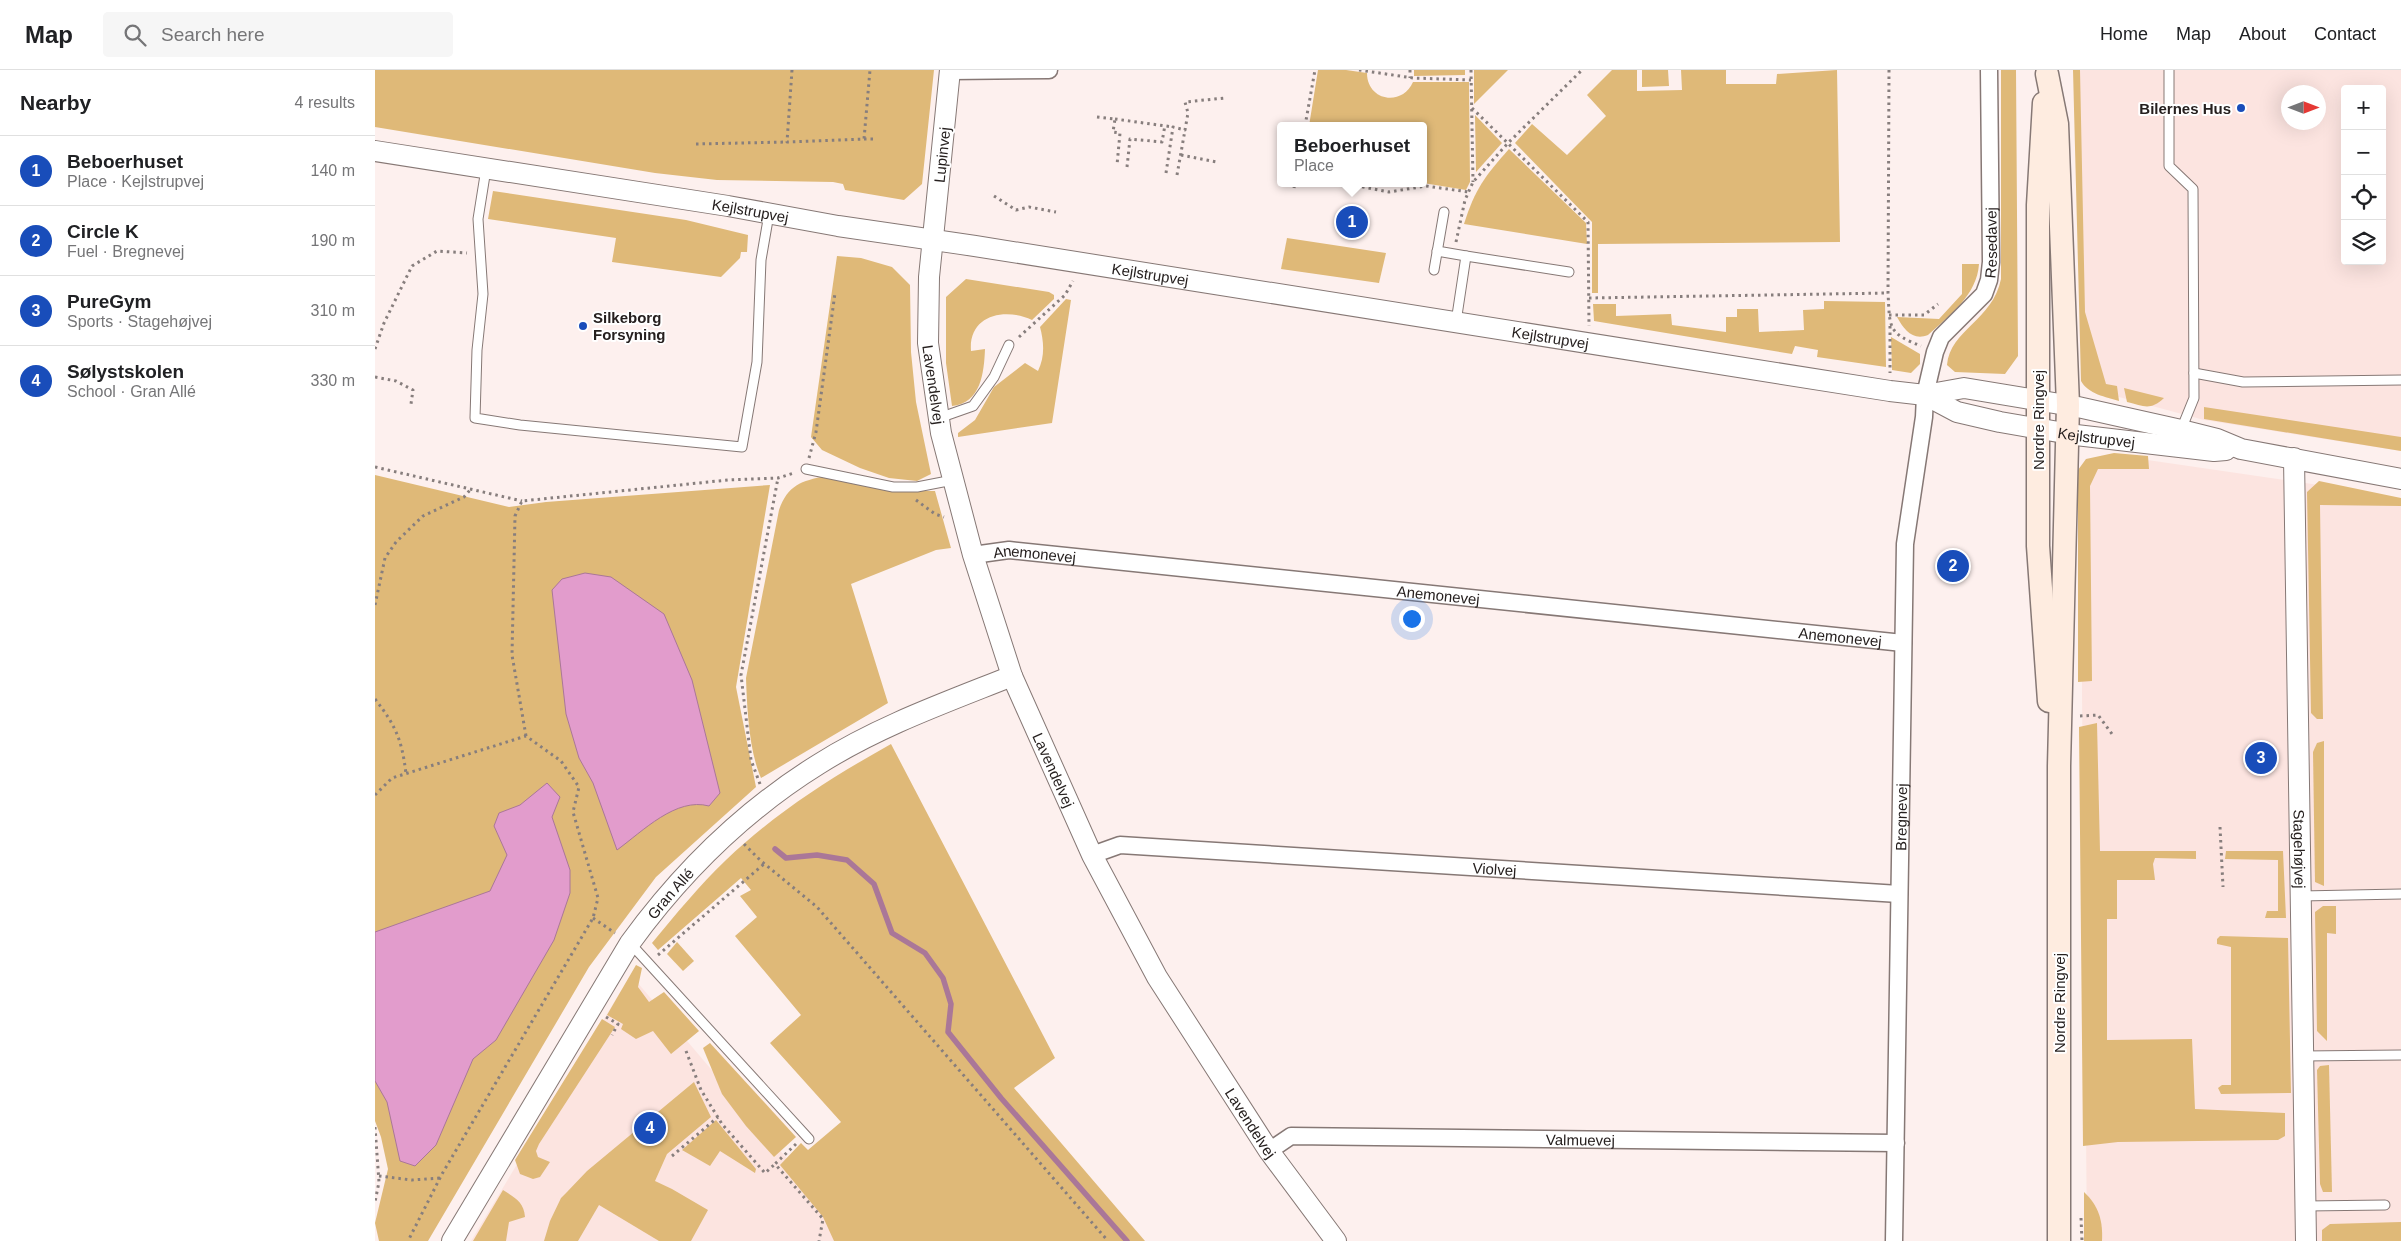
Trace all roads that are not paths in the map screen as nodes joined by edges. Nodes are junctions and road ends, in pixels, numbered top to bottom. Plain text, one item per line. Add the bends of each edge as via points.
1 (1049, 70) edge
2 (1989, 70) edge
3 (2169, 70) edge
4 (950, 71) edge
5 (2047, 72) edge
6 (375, 151) edge
7 (486, 169) junction
8 (1444, 212) dead end
9 (769, 214) junction
10 (934, 240) junction
11 (1437, 252) junction
12 (1466, 256) junction
13 (1434, 270) dead end
14 (1569, 272) dead end
15 (1456, 322) junction
16 (1009, 345) road end
17 (2194, 373) junction
18 (2401, 380) edge
19 (1925, 395) junction
20 (2039, 401) junction
21 (2068, 405) junction
22 (939, 418) junction
23 (2039, 429) junction
24 (2181, 430) junction
25 (2068, 433) junction
26 (2241, 449) junction
27 (2294, 458) junction
28 (806, 469) road end
29 (2401, 479) edge
30 (953, 480) junction
31 (973, 555) junction
32 (1903, 643) junction
33 (1012, 676) junction
34 (2059, 766) junction
35 (1092, 854) junction
36 (1899, 894) junction
37 (2401, 894) edge
38 (2301, 896) junction
39 (630, 943) junction
40 (2401, 1055) edge
41 (2303, 1056) junction
42 (807, 1137) road end
43 (1895, 1143) junction
44 (1269, 1151) junction
45 (2385, 1205) dead end
46 (2305, 1206) junction
47 (452, 1241) edge
48 (1336, 1241) edge
49 (1894, 1241) edge
50 (2059, 1241) edge
51 (2306, 1241) edge

1 - 4 street
2 - 19 street, Resedavej via 1989,280 1983,294 1941,338
3 - 17 lane via 2169,166 2193,189
4 - 10 street, Lupinvej
5 - 20 main road, Nordre Ringvej via 2039,196
5 - 21 main road, Nordre Ringvej via 2057,124
6 - 7 street, Kejlstrupvej
7 - 9 street, Kejlstrupvej
7 - 9 lane via 478,219 483,294 475,418 742,447 757,362 761,260
8 - 11 lane
9 - 10 street, Kejlstrupvej
10 - 15 street, Kejlstrupvej
10 - 22 street, Lavendelvej via 929,277 928,342
11 - 12 lane
11 - 13 lane
12 - 14 lane
12 - 15 lane
15 - 19 street, Kejlstrupvej
16 - 22 lane via 994,377 973,406
17 - 18 lane via 2243,382
17 - 24 lane via 2193,398
19 - 20 street, Kejlstrupvej via 1965,388
19 - 23 street, Kejlstrupvej via 1957,412
19 - 32 street, Bregnevej via 1905,544
20 - 21 street, Kejlstrupvej
20 - 23 main road, Nordre Ringvej
21 - 24 street, Kejlstrupvej
21 - 25 main road, Nordre Ringvej
22 - 30 street, Lavendelvej
23 - 25 street, Kejlstrupvej
23 - 34 main road, Nordre Ringvej via 2037,546 2047,690
24 - 26 street, Kejlstrupvej
25 - 26 street, Kejlstrupvej via 2214,451
25 - 34 main road, Nordre Ringvej
26 - 27 street, Kejlstrupvej
27 - 29 street, Kejlstrupvej
27 - 38 street, Stagehøjvej
28 - 30 lane via 900,487
30 - 31 street, Lavendelvej
31 - 32 street, Anemonevej via 1009,550
31 - 33 street, Lavendelvej
32 - 36 street, Bregnevej
33 - 35 street, Lavendelvej
33 - 39 street, Gran Allé via 925,710 819,763 730,830 648,918
34 - 50 main road, Nordre Ringvej
35 - 36 street, Violvej via 1120,845
35 - 44 street, Lavendelvej via 1157,977
36 - 43 street, Bregnevej
37 - 38 lane
38 - 41 street, Stagehøjvej
39 - 42 lane
39 - 47 street, Gran Allé
40 - 41 lane
41 - 46 street, Stagehøjvej
43 - 44 street, Valmuevej via 1291,1136
43 - 49 street, Bregnevej
44 - 48 street, Lavendelvej
45 - 46 lane
46 - 51 street, Stagehøjvej

